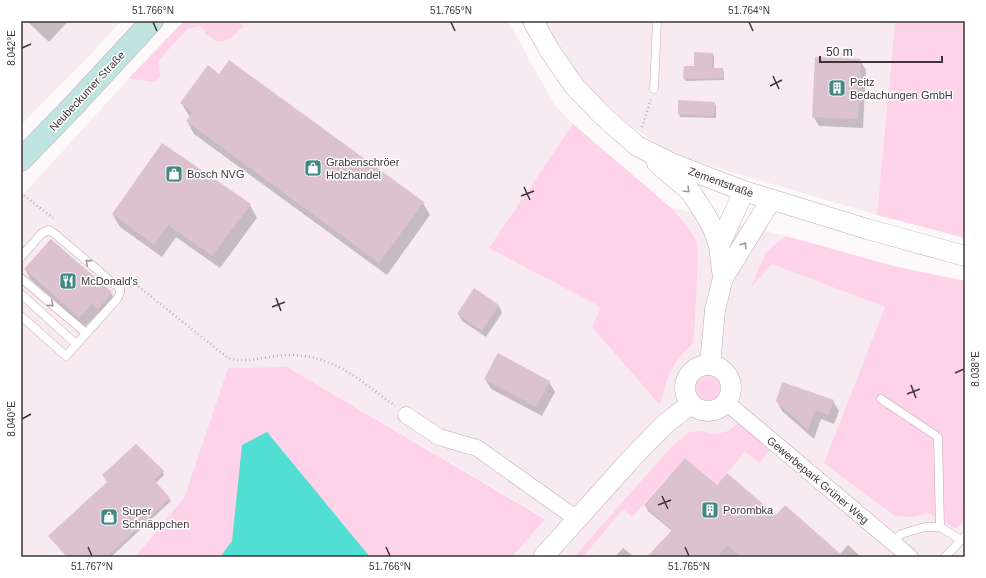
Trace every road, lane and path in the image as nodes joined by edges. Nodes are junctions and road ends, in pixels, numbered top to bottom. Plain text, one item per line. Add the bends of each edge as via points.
1 (152, 21) edge
2 (533, 21) edge
3 (657, 21) edge
4 (654, 89) joint
5 (637, 146) junction
6 (21, 160) edge
7 (744, 190) junction
8 (21, 193) edge
9 (771, 200) junction
10 (58, 222) dead end
11 (719, 246) junction
12 (965, 256) edge
13 (21, 257) edge
14 (125, 276) dead end
15 (21, 278) edge
16 (723, 278) junction
17 (21, 294) edge
18 (21, 316) edge
19 (86, 333) junction
20 (76, 344) junction
21 (710, 365) junction
22 (881, 399) dead end
23 (727, 403) junction
24 (691, 404) junction
25 (406, 415) joint
26 (577, 519) junction
27 (940, 527) junction
28 (963, 538) edge
29 (892, 542) junction
30 (544, 557) edge
31 (910, 557) edge
32 (945, 557) edge

1 - 6 main road, Neubeckumer Straße
2 - 5 street, Zementstraße via 574,86
3 - 4 lane
4 - 5 path
5 - 7 street, Zementstraße via 671,163
5 -> 11 street via 690,191 710,223
7 - 9 street, Zementstraße
7 - 11 street
8 - 10 path
9 - 12 street, Zementstraße
16 -> 9 street
11 - 16 street
19 -> 13 lane via 117,299 120,289 49,230 42,233
14 - 25 path via 228,358 239,361 288,355 312,356 339,366
15 -> 19 lane
16 - 21 street via 715,310
17 - 20 lane
18 - 20 lane via 66,356
19 - 20 lane
21 - 23 street via 720,368 727,374 731,394
21 - 24 street via 699,367 690,374 686,384 686,395
22 - 27 lane via 938,437
23 - 24 street via 709,412 699,410
23 - 29 street, Gewerbepark Grüner Weg
24 - 26 street via 665,424
25 - 26 street via 439,437 477,448
26 - 30 street
27 - 28 lane
27 - 29 lane via 925,527 901,534
28 - 32 lane
29 - 31 street, Gewerbepark Grüner Weg

